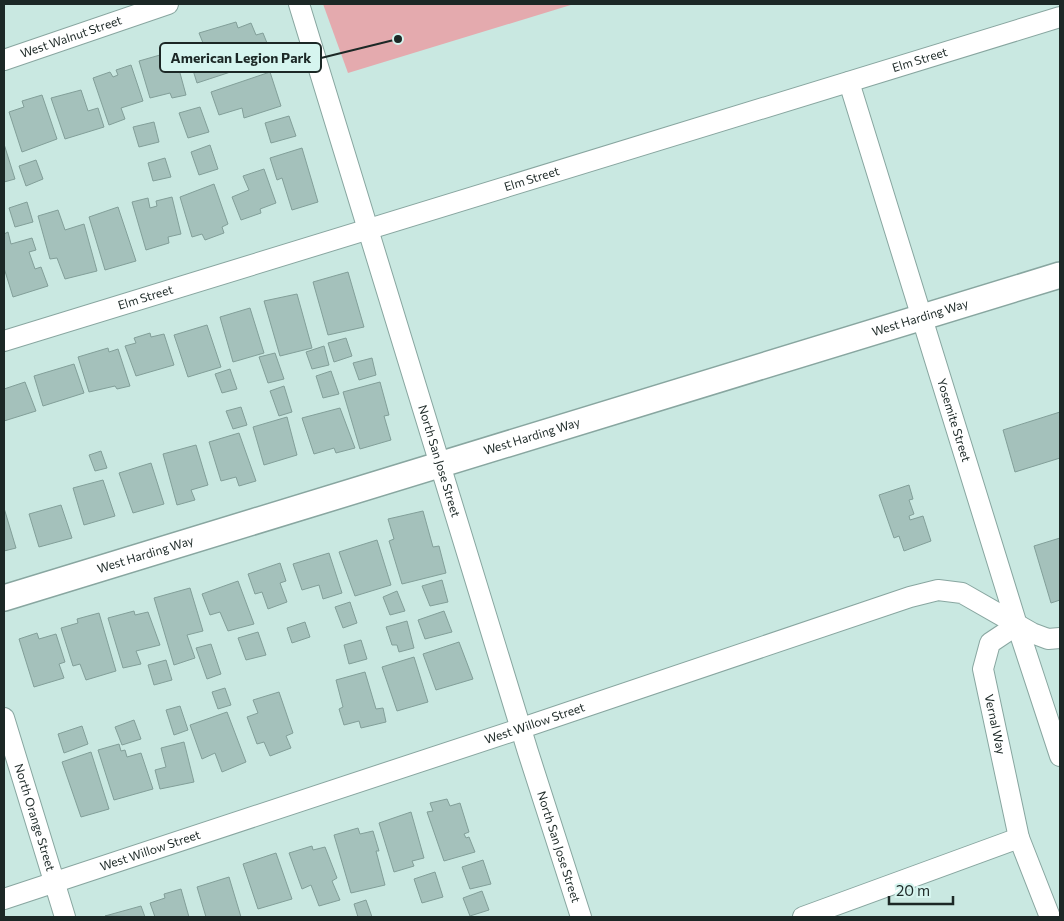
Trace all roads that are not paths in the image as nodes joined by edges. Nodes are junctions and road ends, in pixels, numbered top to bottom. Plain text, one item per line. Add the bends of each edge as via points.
1 (168, 4) edge
2 (299, 4) edge
3 (1060, 17) edge
4 (4, 60) edge
5 (849, 82) junction
6 (369, 230) junction
7 (1060, 275) edge
8 (922, 318) junction
9 (4, 341) edge
10 (441, 465) junction
11 (4, 598) edge
12 (1018, 625) junction
13 (1060, 638) edge
14 (4, 718) edge
15 (522, 728) junction
16 (1060, 756) edge
17 (1019, 838) junction
18 (54, 882) junction
19 (4, 899) edge
20 (65, 917) edge
21 (581, 917) edge
22 (803, 917) edge
23 (1050, 917) edge

1 - 4 street, West Walnut Street
2 - 6 street, North San Jose Street
3 - 5 street, Elm Street
5 - 6 street, Elm Street
5 - 8 street, Yosemite Street
6 - 9 street, Elm Street
6 - 10 street, North San Jose Street
7 - 8 street, West Harding Way
8 - 10 street, West Harding Way
8 - 12 street, Yosemite Street
10 - 11 street, West Harding Way
10 - 15 street, North San Jose Street
12 - 13 street, West Willow Street via 1048,639
12 - 15 street, West Willow Street via 962,593 938,590
12 - 16 street, Yosemite Street
12 - 17 street, Vernal Way via 990,643 983,669
14 - 18 street, North Orange Street
15 - 18 street, West Willow Street
15 - 21 street, North San Jose Street
17 - 22 street
17 - 23 street, Vernal Way
18 - 19 street, West Willow Street
18 - 20 street, North Orange Street

